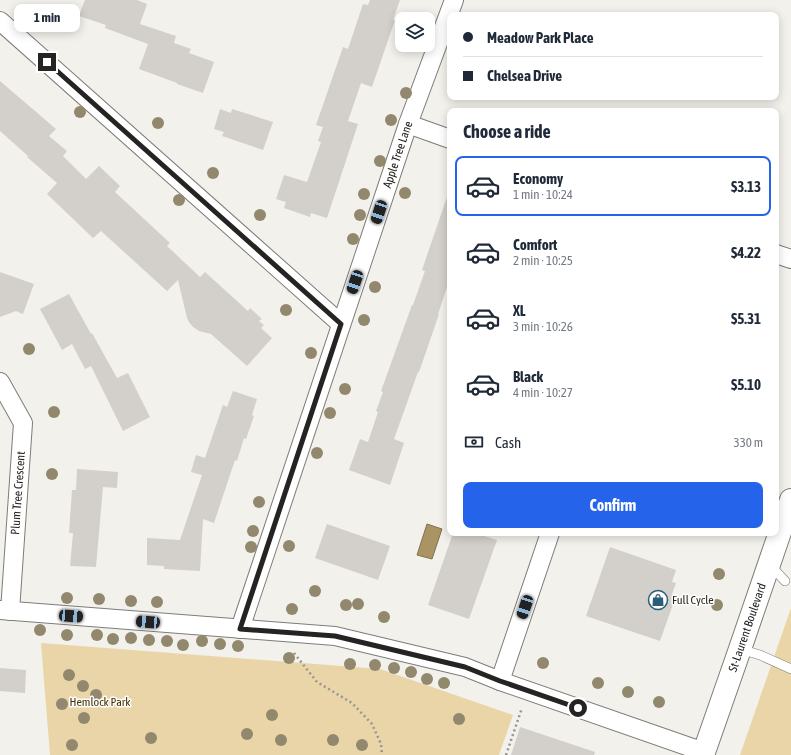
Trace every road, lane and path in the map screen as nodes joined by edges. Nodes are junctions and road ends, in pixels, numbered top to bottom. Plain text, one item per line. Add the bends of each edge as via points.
1 (454, 0) edge
2 (450, 12) edge
3 (447, 19) edge
4 (0, 21) edge
5 (408, 124) junction
6 (447, 138) edge
7 (779, 255) edge
8 (791, 259) edge
9 (341, 324) junction
10 (0, 382) edge
11 (791, 500) edge
12 (779, 535) edge
13 (549, 536) edge
14 (779, 536) edge
15 (769, 564) junction
16 (786, 581) dead end
17 (5, 611) edge
18 (240, 629) junction
19 (288, 632) junction
20 (740, 649) junction
21 (791, 669) edge
22 (500, 681) junction
23 (528, 691) junction
24 (704, 753) edge
25 (382, 755) edge
26 (506, 755) edge

1 - 2 street, Apple Tree Lane
3 - 5 street, Apple Tree Lane
4 - 9 street
5 - 6 street
5 - 9 street, Apple Tree Lane
7 - 8 street
9 - 18 street, Apple Tree Lane
10 - 17 street, Plum Tree Crescent via 24,423
11 - 12 main road, St-Laurent Boulevard
13 - 22 street
14 - 15 main road, St-Laurent Boulevard
15 - 16 lane
15 - 20 main road, St-Laurent Boulevard
17 - 18 street
18 - 19 street
19 - 22 street via 335,636 465,667
19 - 25 path via 291,650 317,682 352,704 372,724 381,744
20 - 21 lane
20 - 24 main road, St-Laurent Boulevard
22 - 23 street
23 - 24 street
23 - 26 path

